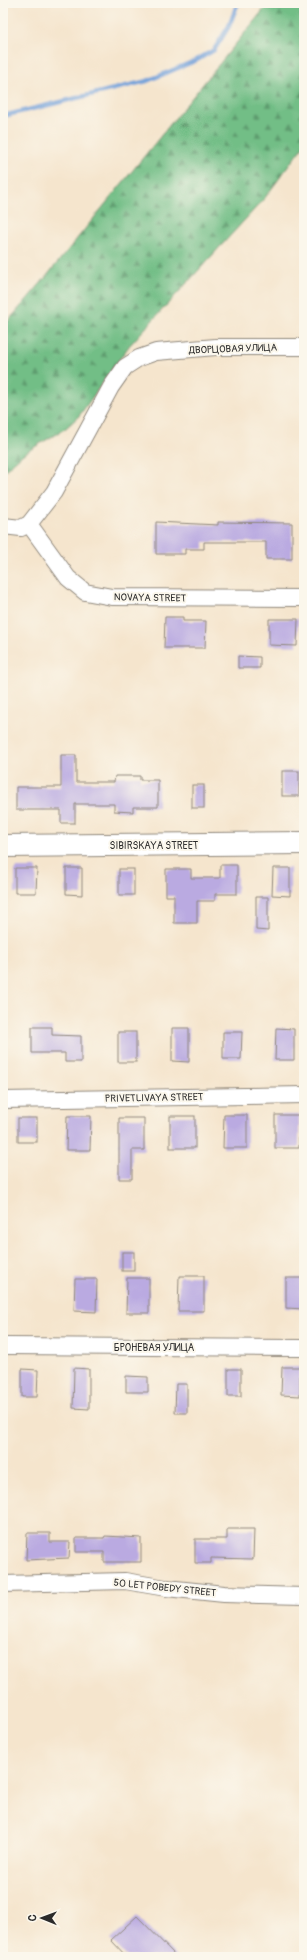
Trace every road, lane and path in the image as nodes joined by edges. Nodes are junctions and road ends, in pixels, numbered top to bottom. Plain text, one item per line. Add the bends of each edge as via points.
1 (304, 347) edge
2 (29, 524) junction
3 (3, 526) edge
4 (304, 598) edge
5 (304, 843) edge
6 (3, 846) edge
7 (304, 1095) edge
8 (3, 1100) edge
9 (3, 1346) edge
10 (304, 1348) edge
11 (3, 1584) edge
12 (304, 1596) edge

1 - 2 street, ДВОРЦОВАЯ УЛИЦА via 216,347 156,352 139,358 125,367 111,387 54,492
2 - 3 street via 21,528
2 - 4 street, NOVAYA STREET via 68,578 85,592 112,597
5 - 6 street, SIBIRSKAYA STREET
7 - 8 street, PRIVETLIVAYA STREET
9 - 10 street, БРОНЕВАЯ УЛИЦА
11 - 12 street, 50 LET POBEDY STREET via 125,1581 224,1594

